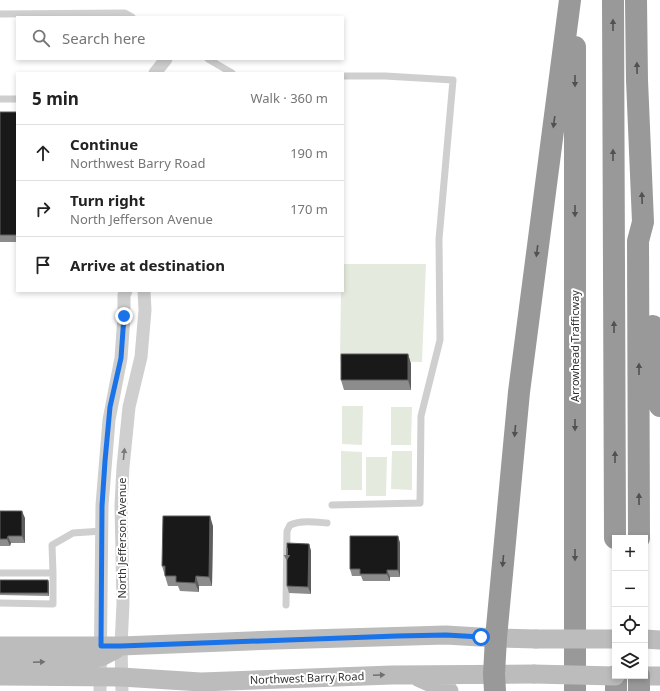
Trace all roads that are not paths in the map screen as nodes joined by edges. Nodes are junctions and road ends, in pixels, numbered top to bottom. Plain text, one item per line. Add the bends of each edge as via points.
1 (570, 0) edge
2 (576, 0) edge
3 (613, 0) edge
4 (636, 0) edge
5 (0, 14) edge
6 (130, 16) edge
7 (165, 60) edge
8 (210, 60) edge
9 (156, 72) edge
10 (230, 72) edge
11 (344, 76) edge
12 (0, 99) edge
13 (16, 99) edge
14 (643, 222) junction
15 (126, 292) edge
16 (144, 292) edge
17 (660, 406) edge
18 (332, 505) dead end
19 (327, 523) dead end
20 (102, 531) junction
21 (615, 535) edge
22 (639, 535) edge
23 (0, 573) edge
24 (53, 573) junction
25 (0, 603) edge
26 (286, 605) dead end
27 (496, 638) junction
28 (612, 639) edge
29 (0, 646) edge
30 (121, 646) junction
31 (101, 651) junction
32 (0, 664) edge
33 (411, 674) junction
34 (0, 676) edge
35 (32, 676) junction
36 (612, 676) edge
37 (650, 676) edge
38 (615, 679) edge
39 (495, 683) edge
40 (100, 684) edge
41 (122, 684) edge
42 (53, 691) edge
43 (449, 691) edge
44 (575, 691) edge
45 (616, 691) edge
46 (639, 691) edge

1 -> 27 highway via 519,392
2 -> 44 highway, Arrowhead Trafficway
21 -> 3 highway
14 -> 4 highway
5 - 6 lane via 125,13
7 - 9 street
8 - 10 lane
11 - 18 lane via 453,80 439,239 440,340 421,416 420,503
12 - 13 lane
14 - 17 highway via 649,242 655,389
22 -> 14 highway via 638,241
15 - 20 street, North Jefferson Avenue via 121,358 108,426
30 -> 16 street, North Jefferson Avenue via 122,475 129,407 140,357 145,310
19 -> 26 lane via 290,525 287,531
20 - 24 lane via 73,533 52,545
20 - 31 street, North Jefferson Avenue
23 - 24 lane
24 - 25 lane via 53,604
27 - 28 main road, bridge
27 - 30 main road via 397,636
27 - 39 highway
29 - 31 main road
30 - 31 main road
30 - 41 street, North Jefferson Avenue
32 -> 31 main road via 80,660
31 - 40 street, North Jefferson Avenue
33 - 39 main road, Northwest Barry Road
41 -> 33 main road, Northwest Barry Road
33 - 43 main road
34 - 35 main road, Northwest Barry Road
35 - 40 main road, Northwest Barry Road
35 - 42 main road
36 - 39 main road, Northwest Barry Road, bridge via 534,674
37 - 46 highway
38 - 45 highway
40 - 41 main road, Northwest Barry Road

